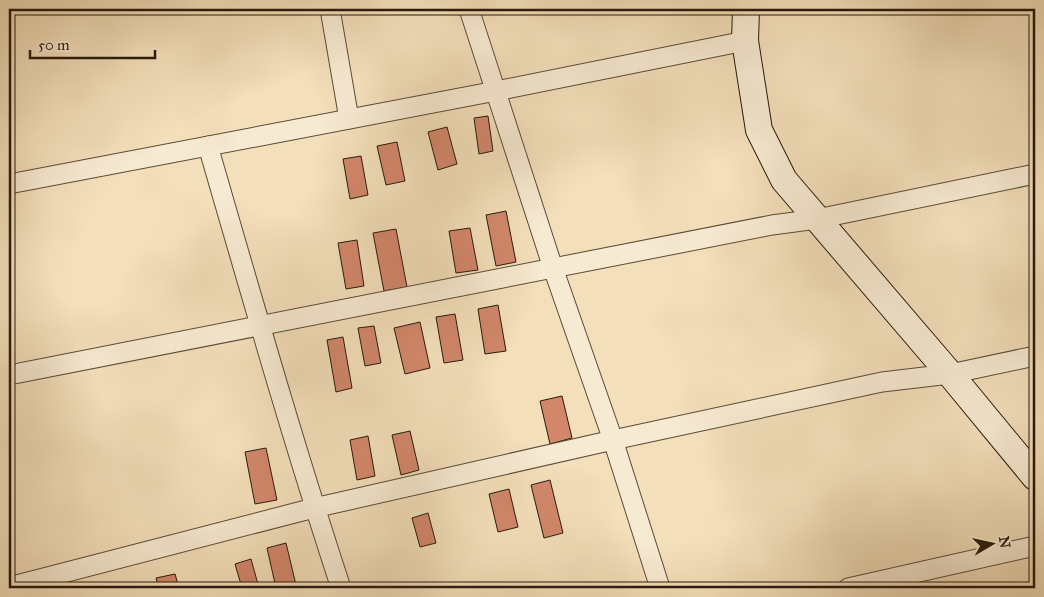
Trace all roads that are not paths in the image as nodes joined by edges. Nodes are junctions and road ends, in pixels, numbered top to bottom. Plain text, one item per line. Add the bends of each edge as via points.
1 (330, 9) edge
2 (469, 9) edge
3 (746, 9) edge
4 (745, 41) junction
5 (496, 91) junction
6 (349, 119) junction
7 (208, 146) junction
8 (1035, 174) edge
9 (9, 184) edge
10 (817, 218) junction
11 (553, 268) junction
12 (260, 326) junction
13 (1035, 356) edge
14 (950, 374) junction
15 (9, 375) edge
16 (613, 440) junction
17 (1035, 476) edge
18 (314, 508) junction
19 (1035, 546) edge
20 (9, 587) edge
21 (341, 588) edge
22 (660, 588) edge
23 (848, 588) edge

1 - 6 street
2 - 5 street
3 - 4 street
4 - 5 street
4 - 10 street via 759,130 784,180
5 - 6 street
5 - 11 street
6 - 7 street
7 - 9 street
7 - 12 street
8 - 10 street
10 - 11 street
10 - 14 street
11 - 12 street
11 - 16 street
12 - 15 street
12 - 18 street
13 - 14 street
14 - 16 street via 882,382
14 - 17 street
16 - 18 street
16 - 22 street
18 - 20 street
18 - 21 street
19 - 23 street

